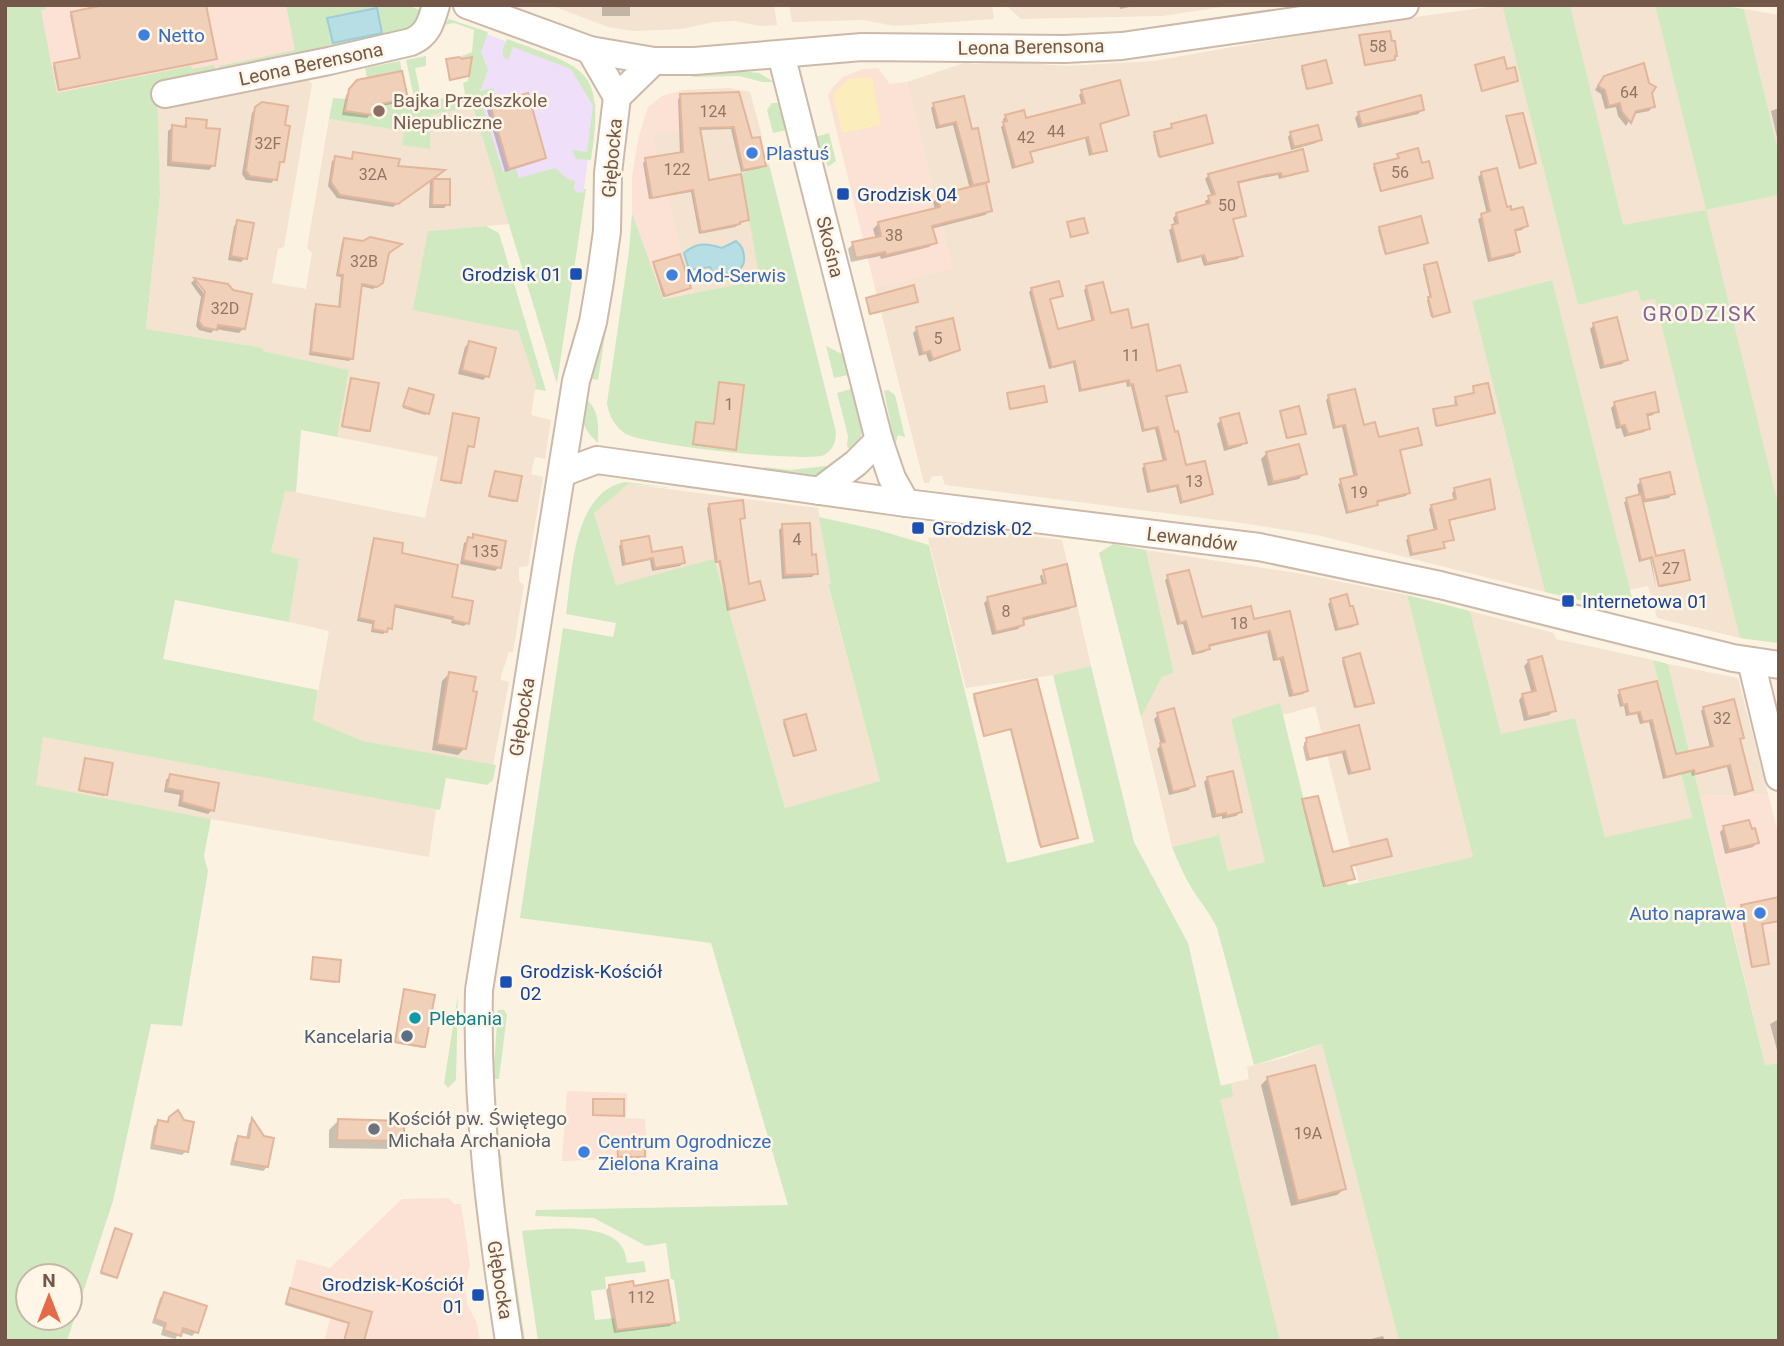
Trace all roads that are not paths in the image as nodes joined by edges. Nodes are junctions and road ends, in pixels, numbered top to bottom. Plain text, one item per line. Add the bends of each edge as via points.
1 (436, 5) edge
2 (467, 5) edge
3 (1405, 5) edge
4 (590, 50) junction
5 (781, 54) junction
6 (654, 61) junction
7 (165, 93) dead end
8 (617, 97) junction
9 (571, 414) junction
10 (879, 440) junction
11 (597, 460) junction
12 (562, 473) junction
13 (819, 491) junction
14 (905, 503) junction
15 (1751, 661) junction
16 (1779, 664) edge
17 (1779, 776) edge
18 (509, 1341) edge

1 - 7 street, Leona Berensona via 428,31 411,42
2 - 4 street, Leona Berensona
3 - 5 street, Leona Berensona via 1122,46 862,47
4 - 6 street, Leona Berensona
4 - 8 street
5 - 6 street, Leona Berensona
5 - 10 street, Skośna
6 - 8 street
8 - 9 street, Głębocka via 600,281
9 - 11 street
9 - 12 street, Głębocka
10 - 13 street
10 - 14 street, Skośna
11 - 12 street, Lewandów
11 - 13 street, Lewandów
12 - 18 street, Głębocka via 479,990 481,1131
13 - 14 street, Lewandów
14 - 15 street, Lewandów via 1292,553
15 - 16 street, Lewandów
15 - 17 street

